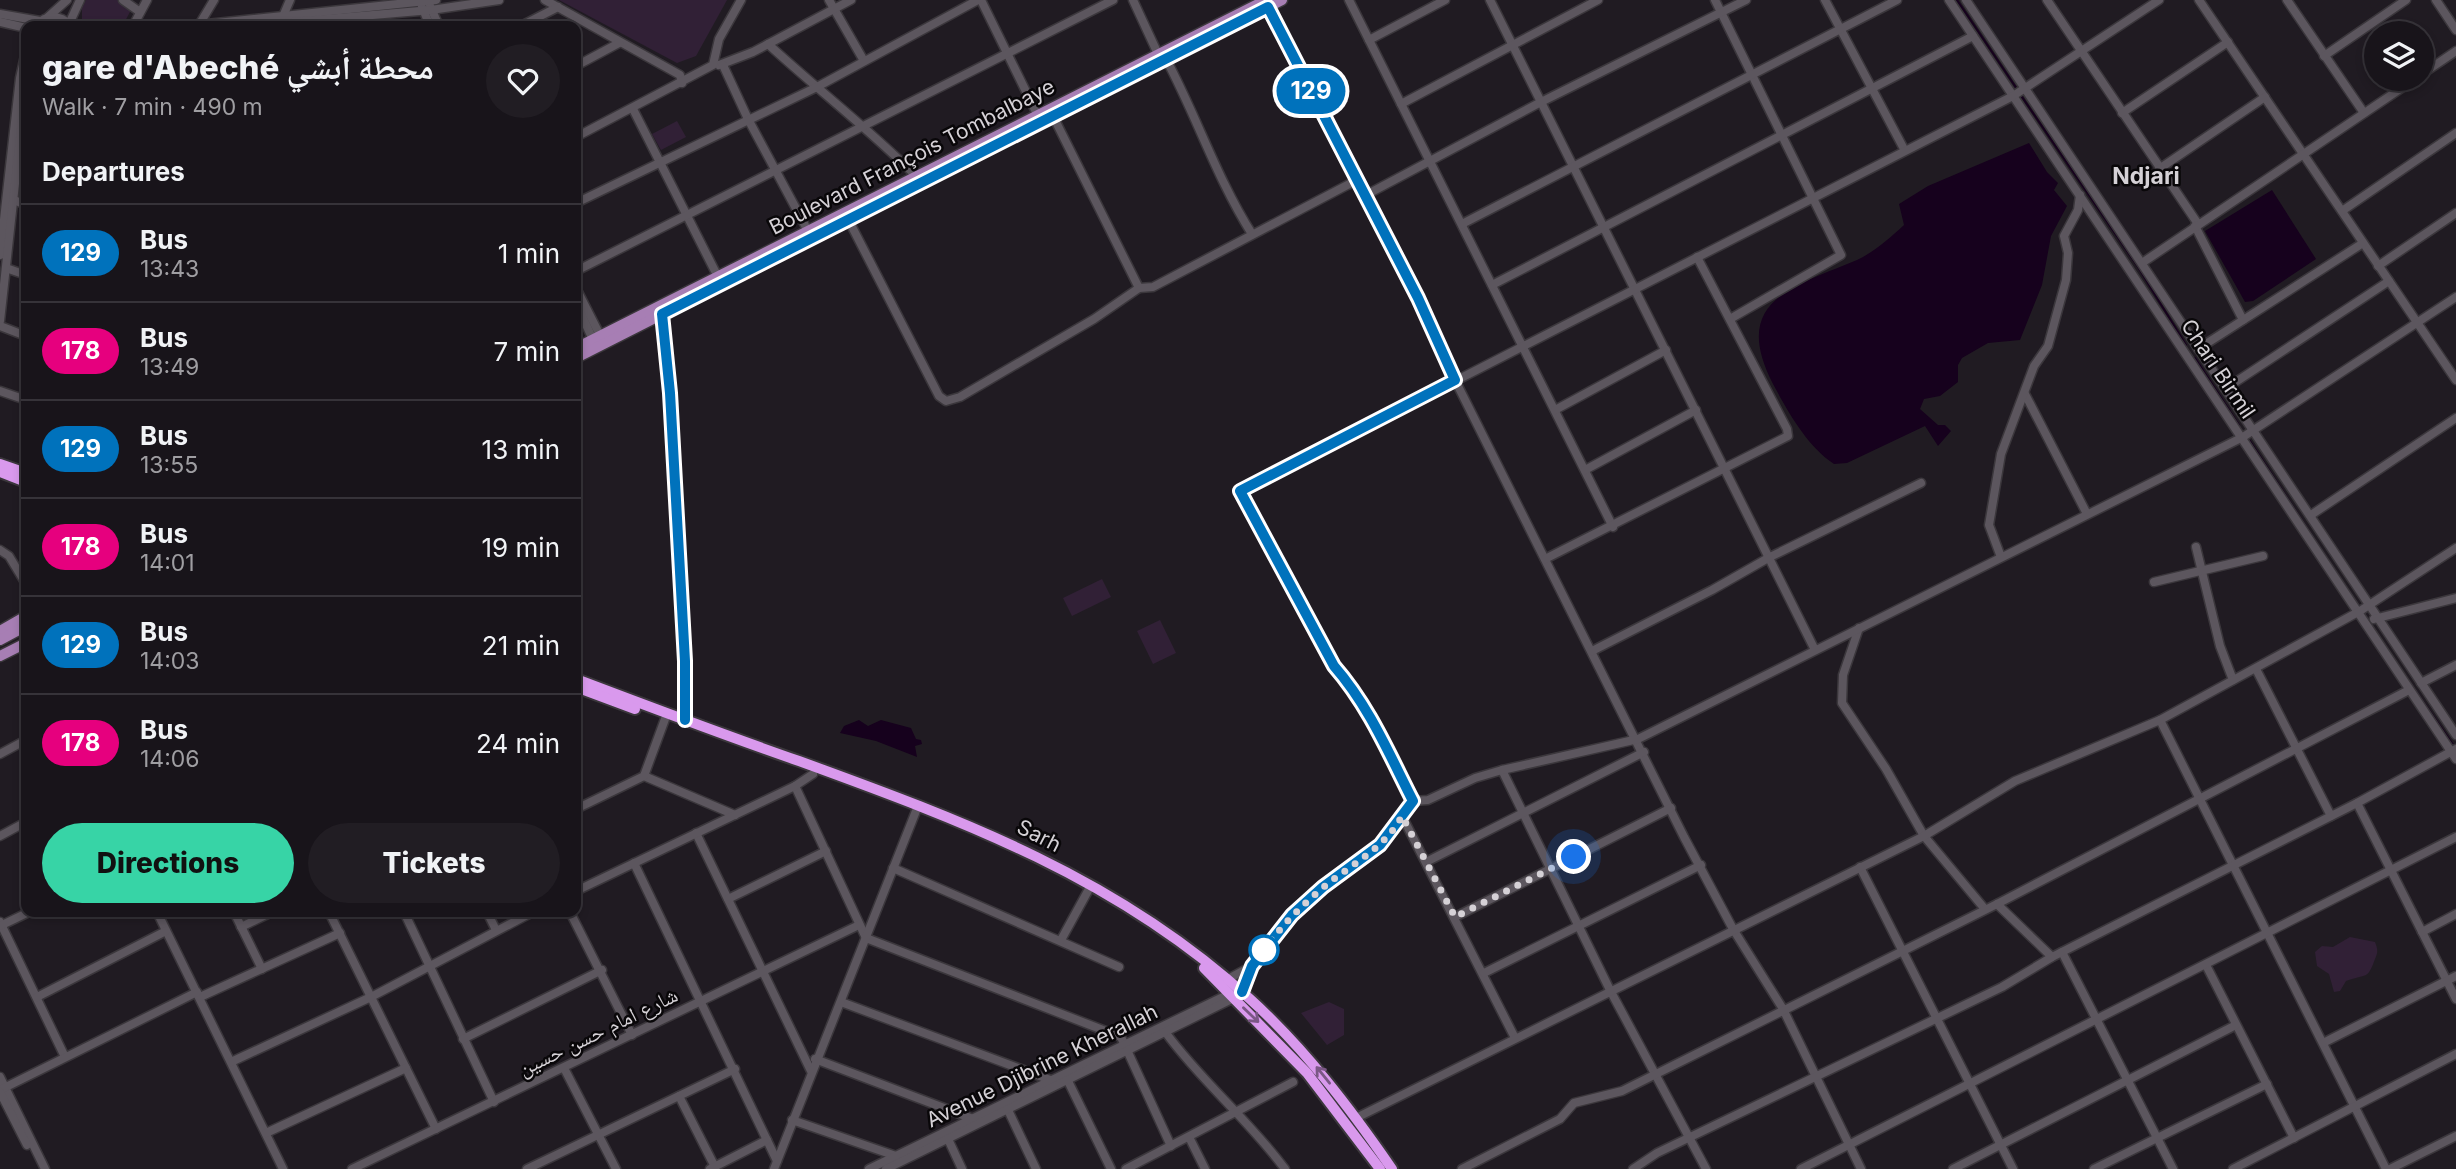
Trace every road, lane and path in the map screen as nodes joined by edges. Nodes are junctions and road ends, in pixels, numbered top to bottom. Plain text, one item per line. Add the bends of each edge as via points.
1 (67, 0) edge
2 (80, 0) edge
3 (123, 0) edge
4 (146, 0) edge
5 (215, 0) edge
6 (290, 0) edge
7 (426, 0) edge
8 (436, 0) edge
9 (499, 0) edge
10 (545, 0) edge
11 (741, 0) edge
12 (830, 0) edge
13 (851, 0) edge
14 (979, 0) edge
15 (1113, 0) edge
16 (1133, 0) edge
17 (1349, 0) edge
18 (1445, 0) edge
19 (1490, 0) edge
20 (1598, 0) edge
21 (1714, 0) edge
22 (1746, 0) edge
23 (1825, 0) edge
24 (1897, 0) edge
25 (1949, 0) edge
26 (1966, 0) edge
27 (2047, 0) edge
28 (2159, 0) edge
29 (2199, 0) edge
30 (2289, 0) edge
31 (2406, 0) edge
32 (2436, 0) edge
33 (1274, 2) edge
34 (359, 3) edge
35 (558, 8) junction
36 (834, 9) junction
37 (426, 11) junction
38 (140, 12) junction
39 (1721, 13) junction
40 (0, 14) edge
41 (287, 20) edge
42 (36, 21) edge
43 (42, 21) edge
44 (46, 21) edge
45 (64, 21) edge
46 (72, 21) edge
47 (136, 21) edge
48 (202, 21) edge
49 (269, 21) edge
50 (429, 21) edge
51 (435, 21) edge
52 (531, 21) edge
53 (581, 21) edge
54 (581, 21) edge
55 (0, 22) edge
56 (21, 27) edge
57 (1840, 29) junction
58 (2456, 30) edge
59 (1973, 36) junction
60 (1369, 40) junction
61 (2228, 42) junction
62 (619, 43) junction
63 (768, 44) junction
64 (1512, 45) junction
65 (2456, 51) edge
66 (2083, 52) junction
67 (1007, 53) junction
68 (2325, 56) junction
69 (1162, 57) junction
70 (864, 61) junction
71 (581, 63) edge
72 (713, 65) junction
73 (723, 65) junction
74 (2434, 66) edge
75 (21, 74) edge
76 (1753, 75) junction
77 (682, 83) junction
78 (816, 88) junction
79 (1871, 89) junction
80 (2397, 91) edge
81 (2019, 92) junction
82 (2265, 97) junction
83 (1541, 102) junction
84 (1401, 104) junction
85 (633, 109) junction
86 (2122, 113) junction
87 (2364, 113) junction
88 (1053, 116) junction
89 (1039, 118) junction
90 (21, 119) edge
91 (748, 119) junction
92 (866, 126) junction
93 (2456, 133) edge
94 (581, 135) edge
95 (1783, 135) junction
96 (1904, 149) junction
97 (2303, 154) junction
98 (659, 162) junction
99 (1430, 162) junction
100 (1573, 166) junction
101 (2160, 169) junction
102 (775, 170) junction
103 (916, 176) junction
104 (1357, 180) junction
105 (2080, 194) junction
106 (1364, 196) junction
107 (7, 197) edge
108 (1814, 197) junction
109 (581, 201) edge
110 (2342, 211) junction
111 (2456, 213) edge
112 (685, 216) junction
113 (848, 219) junction
114 (1462, 224) junction
115 (2197, 225) junction
116 (1604, 226) junction
117 (808, 231) junction
118 (1252, 234) junction
119 (2363, 243) junction
120 (0, 255) edge
121 (1698, 257) junction
122 (2141, 264) junction
123 (2378, 265) junction
124 (6, 268) junction
125 (581, 268) edge
126 (21, 273) edge
127 (718, 277) junction
128 (2389, 282) junction
129 (1492, 285) junction
130 (1139, 288) junction
131 (1634, 288) junction
132 (2456, 297) edge
133 (581, 300) edge
134 (581, 311) edge
135 (662, 314) junction
136 (1730, 318) junction
137 (2243, 320) junction
138 (2417, 323) junction
139 (0, 324) edge
140 (21, 334) edge
141 (599, 341) junction
142 (581, 346) edge
143 (1523, 347) junction
144 (2198, 349) junction
145 (1665, 350) junction
146 (581, 354) edge
147 (1455, 380) junction
148 (2456, 380) edge
149 (2225, 389) junction
150 (0, 391) edge
151 (2025, 394) junction
152 (21, 398) edge
153 (1555, 410) junction
154 (1696, 410) junction
155 (2456, 418) edge
156 (2248, 433) junction
157 (0, 464) edge
158 (1585, 470) junction
159 (1725, 470) junction
160 (21, 471) edge
161 (0, 472) edge
162 (21, 480) edge
163 (1921, 483) dead end
164 (2087, 514) junction
165 (2311, 515) junction
166 (1613, 527) junction
167 (2196, 547) dead end
168 (2456, 548) edge
169 (1, 552) edge
170 (2263, 556) dead end
171 (1770, 557) junction
172 (2001, 557) junction
173 (1545, 559) junction
174 (2203, 571) junction
175 (21, 576) edge
176 (2154, 582) dead end
177 (2456, 598) edge
178 (2370, 605) junction
179 (2360, 611) junction
180 (2377, 617) junction
181 (21, 619) edge
182 (2368, 622) junction
183 (1859, 628) junction
184 (21, 629) edge
185 (0, 631) edge
186 (21, 635) edge
187 (0, 640) edge
188 (0, 646) edge
189 (21, 647) edge
190 (1815, 650) junction
191 (1592, 651) junction
192 (0, 656) edge
193 (2456, 665) edge
194 (2256, 668) junction
195 (2233, 680) junction
196 (581, 681) edge
197 (2421, 683) junction
198 (581, 689) edge
199 (2410, 690) junction
200 (665, 719) junction
201 (685, 720) junction
202 (2160, 720) junction
203 (2456, 735) edge
204 (1638, 739) junction
205 (21, 743) edge
206 (2296, 750) junction
207 (1644, 752) junction
208 (2454, 753) edge
209 (0, 754) edge
210 (1502, 771) junction
211 (813, 774) junction
212 (644, 776) junction
213 (795, 786) junction
214 (2199, 800) junction
215 (1413, 801) junction
216 (2357, 803) junction
217 (581, 807) edge
218 (1671, 808) junction
219 (916, 811) junction
220 (1523, 813) junction
221 (735, 814) junction
222 (1402, 816) junction
223 (2331, 816) junction
224 (21, 825) edge
225 (696, 833) junction
226 (0, 836) edge
227 (1924, 836) junction
228 (2456, 836) edge
229 (826, 851) junction
230 (1426, 862) junction
231 (634, 863) junction
232 (1701, 865) junction
233 (1860, 867) junction
234 (2233, 867) junction
235 (893, 868) junction
236 (1550, 869) junction
237 (2389, 871) junction
238 (581, 889) edge
239 (1089, 889) junction
240 (728, 899) junction
241 (1997, 904) junction
242 (1984, 908) junction
243 (2456, 915) edge
244 (21, 916) edge
245 (160, 917) edge
246 (236, 917) edge
247 (262, 917) edge
248 (332, 917) edge
249 (406, 917) edge
250 (490, 917) edge
251 (523, 917) edge
252 (573, 917) edge
253 (1455, 917) junction
254 (0, 925) edge
255 (859, 925) junction
256 (1577, 926) junction
257 (241, 927) junction
258 (1733, 929) junction
259 (496, 930) junction
260 (166, 931) junction
261 (2422, 932) junction
262 (340, 933) junction
263 (2268, 933) junction
264 (866, 938) junction
265 (1061, 940) junction
266 (1904, 951) junction
267 (2062, 952) junction
268 (2052, 957) junction
269 (2206, 965) junction
270 (430, 966) junction
271 (1252, 966) junction
272 (1119, 967) dead end
273 (262, 969) junction
274 (602, 970) junction
275 (763, 972) junction
276 (1484, 974) junction
277 (2456, 976) edge
278 (1228, 979) junction
279 (2447, 980) junction
280 (1609, 990) junction
281 (198, 995) junction
282 (1235, 995) junction
283 (37, 997) junction
284 (371, 997) junction
285 (2456, 999) edge
286 (701, 1002) junction
287 (841, 1002) junction
288 (1783, 1009) junction
289 (1937, 1019) junction
290 (2097, 1021) junction
291 (2236, 1025) junction
292 (1166, 1033) junction
293 (632, 1034) junction
294 (1515, 1038) junction
295 (463, 1039) junction
296 (2323, 1043) junction
297 (1127, 1048) junction
298 (2456, 1054) edge
299 (65, 1057) junction
300 (815, 1059) junction
301 (231, 1062) junction
302 (406, 1068) junction
303 (564, 1068) junction
304 (735, 1069) junction
305 (811, 1071) junction
306 (1654, 1075) junction
307 (1815, 1076) junction
308 (0, 1077) edge
309 (2125, 1080) junction
310 (1053, 1081) junction
311 (1068, 1081) junction
312 (1293, 1082) dead end
313 (1969, 1083) junction
314 (2267, 1084) junction
315 (2, 1090) edge
316 (679, 1096) junction
317 (494, 1102) junction
318 (2353, 1104) junction
319 (1008, 1110) junction
320 (1239, 1112) junction
321 (1356, 1118) junction
322 (973, 1119) junction
323 (792, 1120) junction
324 (436, 1129) junction
325 (266, 1133) junction
326 (598, 1135) junction
327 (2456, 1136) edge
328 (1189, 1137) junction
329 (1690, 1138) junction
330 (2158, 1138) junction
331 (2294, 1138) junction
332 (948, 1139) junction
333 (767, 1140) junction
334 (1849, 1145) junction
335 (2000, 1145) junction
336 (1171, 1146) junction
337 (896, 1156) junction
338 (775, 1165) edge
339 (1142, 1166) edge
340 (712, 1168) edge
341 (38, 1169) edge
342 (45, 1169) edge
343 (283, 1169) edge
344 (352, 1169) edge
345 (527, 1169) edge
346 (615, 1169) edge
347 (869, 1169) edge
348 (886, 1169) edge
349 (962, 1169) edge
350 (1037, 1169) edge
351 (1111, 1169) edge
352 (1126, 1169) edge
353 (1205, 1169) edge
354 (1285, 1169) edge
355 (1380, 1169) edge
356 (1392, 1169) edge
357 (1462, 1169) edge
358 (1633, 1169) edge
359 (1706, 1169) edge
360 (1801, 1169) edge
361 (1861, 1169) edge
362 (1953, 1169) edge
363 (2013, 1169) edge
364 (2094, 1169) edge
365 (2173, 1169) edge
366 (2233, 1169) edge
367 (2388, 1169) edge

1 - 43 street
2 - 46 street
3 - 38 street
4 - 38 street
5 - 48 street
6 - 41 street
7 - 8 street
7 - 34 street
7 - 37 street
9 - 37 street
10 - 35 street
11 - 72 street via 719,39
12 - 36 street
13 - 36 street
14 - 67 street
14 - 70 street
15 - 67 street
16 - 69 street
17 - 60 street
18 - 60 street
19 - 64 street
20 - 64 street
21 - 39 street
22 - 39 street
23 - 57 street
24 - 57 street
25 - 59 street, Chari Birmil
26 - 81 street, Chari Birmil
27 - 66 street
28 - 66 street
29 - 61 street
30 - 68 street
31 - 68 street
32 - 58 street
33 - 69 main road, Boulevard François Tombalbaye
33 - 104 street
34 - 41 street
35 - 52 street
35 - 53 street
36 - 63 street
36 - 70 street
37 - 41 street
37 - 50 street
37 - 51 street
38 - 47 street
39 - 76 street
39 - 83 street
40 - 42 street
41 - 49 street
44 - 45 street
54 - 62 street
55 - 56 street
57 - 76 street
57 - 79 street
59 - 79 street
59 - 81 street, Chari Birmil
60 - 84 street
61 - 82 street
61 - 86 street
62 - 71 street
62 - 77 street via 680,75
63 - 73 street
63 - 78 street
64 - 83 street
64 - 84 street
65 - 74 street
66 - 81 street
66 - 86 street
67 - 89 street
67 - 92 street
68 - 87 street
69 - 88 main road, Boulevard François Tombalbaye
69 - 89 main road, Boulevard François Tombalbaye
69 - 118 street via 1194,112 1219,176
70 - 78 street
72 - 73 street
72 - 77 street
73 - 91 street
75 - 107 street
76 - 95 street
76 - 100 street
77 - 85 street
78 - 91 street
78 - 92 street
79 - 95 street
79 - 96 street
80 - 87 street
81 - 96 street
81 - 105 street, Chari Birmil
81 - 122 street, Chari Birmil
82 - 97 street
82 - 101 street
83 - 99 street
83 - 100 street
84 - 99 street
85 - 94 street
85 - 98 street
86 - 101 street
87 - 97 street
88 - 89 main road, Boulevard François Tombalbaye
88 - 130 street
89 - 103 main road, Boulevard François Tombalbaye
89 - 113 main road, Boulevard François Tombalbaye
90 - 107 street
91 - 98 street
91 - 102 street
92 - 102 street
92 - 103 street
93 - 110 street
95 - 108 street
95 - 116 street
96 - 108 street
97 - 110 street
97 - 115 street
98 - 109 street
98 - 112 street
99 - 106 street
99 - 114 street
100 - 114 street
100 - 116 street
101 - 115 street
102 - 112 street
102 - 117 street
103 - 117 main road, Boulevard François Tombalbaye
104 - 106 street
104 - 118 street
105 - 151 street via 2078,210 2064,236 2066,280 2048,346 2034,366
105 - 156 street, Chari Birmil
106 - 147 street
107 - 120 street
107 - 124 street
108 - 121 street
108 - 136 street via 1841,255
110 - 119 street
111 - 123 street
112 - 125 street
112 - 127 street
113 - 130 street via 939,396 946,401 1071,333
113 - 135 main road, Boulevard François Tombalbaye
114 - 129 street
115 - 122 street
115 - 137 street
116 - 129 street
116 - 131 street
117 - 127 main road, Boulevard François Tombalbaye
118 - 130 street via 1153,287
119 - 123 street
119 - 137 street
121 - 131 street
121 - 136 street
122 - 144 street, Chari Birmil
123 - 128 street
124 - 126 street
124 - 139 street
127 - 141 main road, Boulevard François Tombalbaye
128 - 138 street
128 - 149 street
129 - 143 street
131 - 143 street
131 - 145 street
132 - 138 street
133 - 141 street
134 - 141 street
135 - 141 main road, Boulevard François Tombalbaye
135 - 201 street via 670,393
136 - 159 street via 1788,436
137 - 144 street
138 - 148 street
138 - 156 street
139 - 140 street
141 - 142 main road, Boulevard François Tombalbaye
141 - 146 main road, Boulevard François Tombalbaye
143 - 147 street
143 - 153 street
144 - 149 street, Chari Birmil
145 - 153 street
145 - 154 street
147 - 173 street
147 - 215 street via 1240,491 1334,666 1373,722
149 - 156 street, Chari Birmil
150 - 152 street
151 - 164 street
151 - 172 street via 2001,454 1989,519
153 - 158 street
154 - 158 street
154 - 159 street
155 - 165 street
156 - 164 street
156 - 165 street, Chari Birmil
156 - 179 street, Chari Birmil
157 - 160 highway
158 - 166 street
159 - 166 street
159 - 171 street
161 - 162 highway
163 - 171 street
164 - 172 street
165 - 178 street, Chari Birmil
166 - 173 street
167 - 174 street
168 - 178 street
169 - 175 street via 9,556
170 - 174 street
171 - 190 street
171 - 191 street
172 - 183 street
173 - 191 street
174 - 176 street
174 - 195 street via 2220,646
177 - 180 street
178 - 179 street
178 - 180 street, Chari Birmil
179 - 182 street, Chari Birmil
179 - 194 street
180 - 182 street
180 - 197 street, Chari Birmil
181 - 185 main road
182 - 199 street, Chari Birmil
183 - 190 street
183 - 227 street via 1843,675 1842,703
184 - 187 main road
186 - 188 main road
189 - 192 main road
190 - 204 street
191 - 204 street
193 - 197 street
194 - 195 street
194 - 206 street
195 - 202 street
196 - 201 highway, Sarh
197 - 203 street, Chari Birmil
198 - 200 highway, Sarh
199 - 206 street
199 - 208 street, Chari Birmil
200 - 211 highway, Sarh
200 - 212 street
201 - 278 highway, Sarh via 1006,840 1117,900
202 - 214 street
202 - 227 street via 2015,781
204 - 207 street
204 - 210 street
205 - 209 street
206 - 214 street
206 - 223 street
207 - 218 street
207 - 220 street
208 - 216 street
210 - 215 street via 1428,800
210 - 220 street
211 - 213 street
211 - 219 highway, Sarh
212 - 217 street
212 - 221 street
213 - 221 street
213 - 229 street
214 - 234 street
214 - 241 street
215 - 222 street
216 - 223 street
216 - 237 street
218 - 232 street
218 - 236 street
219 - 235 street
219 - 239 highway, Sarh via 1002,844
220 - 230 street
220 - 236 street
221 - 225 street
222 - 230 street
222 - 271 street via 1380,845 1292,915
223 - 234 street
224 - 226 street
225 - 231 street
225 - 240 street
227 - 233 street
227 - 242 street
228 - 237 street
229 - 240 street
229 - 255 street
230 - 253 street
231 - 238 street
231 - 286 street
232 - 256 street
232 - 258 street
233 - 258 street
233 - 266 street
234 - 263 street
234 - 267 street
235 - 264 street
235 - 265 street
236 - 253 street
236 - 256 street
237 - 261 street
237 - 263 street
239 - 265 street
239 - 282 highway, Sarh via 1147,924
240 - 275 street
241 - 242 street
241 - 268 street
242 - 266 street
243 - 261 street
244 - 254 street
245 - 260 street
246 - 257 street
247 - 257 street
248 - 262 street
249 - 270 street
250 - 259 street
251 - 259 street
252 - 274 street
253 - 276 street
254 - 283 street
255 - 264 street
255 - 275 street, شارع امام حسن حسين
256 - 276 street
256 - 280 street
257 - 273 street
258 - 280 street
258 - 288 street
259 - 270 street
260 - 281 street
260 - 283 street
261 - 279 street
262 - 273 street
262 - 284 street
263 - 269 street
263 - 296 street
264 - 287 street
264 - 297 street via 1116,1034
265 - 272 street
266 - 288 street
266 - 289 street
267 - 268 street
267 - 290 street
268 - 289 street
269 - 290 street
269 - 291 street
270 - 284 street
270 - 295 street
271 - 278 street
271 - 282 street
273 - 281 street
274 - 293 street
274 - 295 street
275 - 286 street, شارع امام حسن حسين
275 - 305 street
276 - 294 street
277 - 279 street
278 - 282 highway, Sarh
279 - 285 street
279 - 296 street
280 - 294 street
280 - 306 street
281 - 299 street
281 - 301 street
282 - 292 street, Avenue Djibrine Kherallah
282 - 297 street, Avenue Djibrine Kherallah
321 -> 282 highway, Sarh via 1313,1063
282 -> 355 highway, Sarh via 1307,1073
283 - 299 street
284 - 301 street
284 - 302 street
286 - 293 street, شارع امام حسن حسين
286 - 304 street
287 - 300 street
287 - 310 street
288 - 306 street
288 - 307 street
289 - 307 street
289 - 313 street
290 - 309 street
290 - 313 street
291 - 309 street
291 - 314 street
292 - 297 street, Avenue Djibrine Kherallah
292 - 320 street via 1193,1068
293 - 303 street, شارع امام حسن حسين
294 - 321 street
295 - 317 street
296 - 318 street
297 - 310 street, Avenue Djibrine Kherallah
297 - 311 street, Avenue Djibrine Kherallah
297 - 336 street
298 - 318 street
299 - 315 street
300 - 305 street
300 - 322 street
301 - 325 street
302 - 324 street
302 - 325 street
303 - 317 street, شارع امام حسن حسين
303 - 326 street
304 - 316 street
304 - 333 street
305 - 323 street
306 - 329 street
306 - 357 street via 1622,1091 1574,1103 1559,1119
307 - 329 street
307 - 334 street
308 - 315 street
309 - 330 street
309 - 335 street
310 - 322 street, Avenue Djibrine Kherallah
311 - 319 street, Avenue Djibrine Kherallah
311 - 351 street
312 - 320 street
313 - 334 street
313 - 335 street
314 - 330 street
314 - 331 street
315 - 341 street
315 - 342 street
316 - 326 street
316 - 340 street
317 - 324 street, شارع امام حسن حسين
318 - 331 street
318 - 367 street
319 - 332 street, Avenue Djibrine Kherallah
319 - 350 street
320 - 328 street
320 - 354 street
321 - 356 highway, Sarh
322 - 337 street, Avenue Djibrine Kherallah
323 - 337 street
323 - 338 street
324 - 344 street, شارع امام حسن حسين
325 - 343 street
326 - 345 street
326 - 346 street
327 - 367 street
328 - 336 street
328 - 353 street
329 - 358 street
329 - 359 street
330 - 364 street
330 - 365 street
331 - 366 street
332 - 348 street, Avenue Djibrine Kherallah
332 - 349 street
333 - 338 street
333 - 340 street
334 - 360 street
334 - 361 street
335 - 362 street
335 - 363 street
336 - 339 street
337 - 347 street, Avenue Djibrine Kherallah
339 - 352 street

